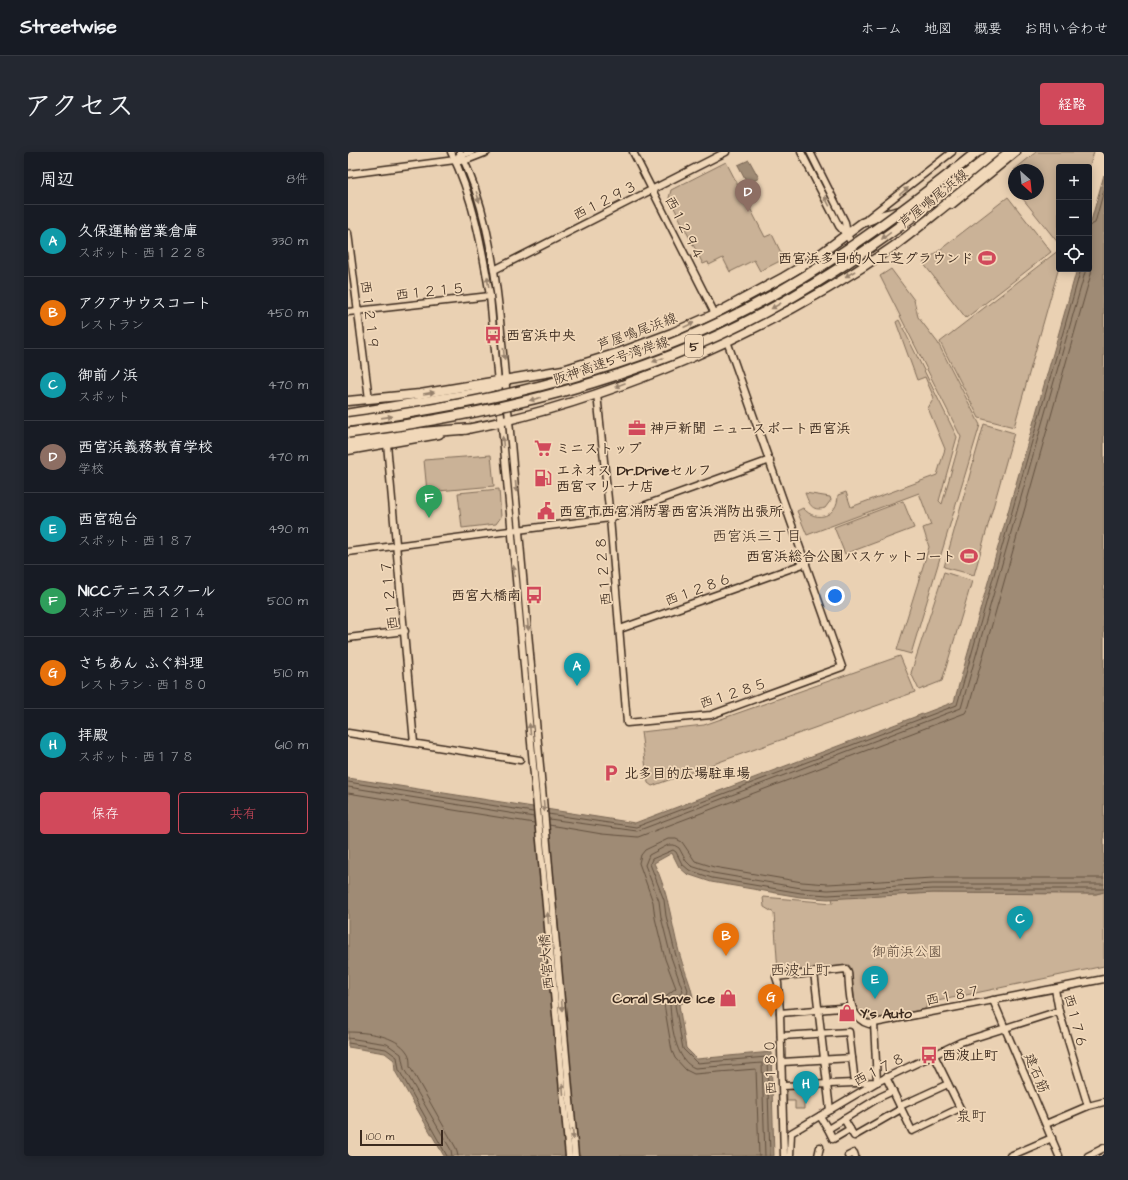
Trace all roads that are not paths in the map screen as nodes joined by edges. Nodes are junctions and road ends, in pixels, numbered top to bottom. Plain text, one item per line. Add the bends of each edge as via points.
1 (451, 152) edge
2 (471, 152) edge
3 (487, 152) edge
4 (633, 152) edge
5 (726, 152) edge
6 (801, 152) edge
7 (810, 152) edge
8 (952, 152) edge
9 (977, 152) edge
10 (994, 152) edge
11 (1009, 152) edge
12 (1017, 152) edge
13 (461, 153) edge
14 (455, 160) junction
15 (464, 161) junction
16 (984, 172) junction
17 (348, 174) edge
18 (652, 190) junction
19 (862, 223) junction
20 (917, 228) junction
21 (348, 232) edge
22 (847, 235) junction
23 (864, 266) junction
24 (494, 270) junction
25 (490, 296) junction
26 (357, 311) junction
27 (348, 312) edge
28 (715, 314) junction
29 (728, 341) junction
30 (500, 383) junction
31 (597, 394) junction
32 (369, 399) junction
33 (348, 401) edge
34 (348, 414) edge
35 (509, 420) junction
36 (348, 422) edge
37 (501, 422) junction
38 (467, 429) junction
39 (348, 442) edge
40 (388, 444) junction
41 (770, 460) junction
42 (610, 518) junction
43 (519, 530) junction
44 (510, 532) junction
45 (397, 546) junction
46 (348, 552) edge
47 (806, 563) junction
48 (620, 629) junction
49 (405, 631) junction
50 (348, 638) edge
51 (627, 723) joint
52 (348, 733) edge
53 (414, 743) junction
54 (520, 760) dead end
55 (537, 767) junction
56 (814, 972) junction
57 (1104, 979) edge
58 (1055, 988) junction
59 (993, 1000) junction
60 (852, 1007) junction
61 (819, 1010) junction
62 (1059, 1011) junction
63 (780, 1013) junction
64 (874, 1024) junction
65 (1005, 1029) junction
66 (822, 1034) junction
67 (781, 1036) junction
68 (934, 1055) junction
69 (852, 1058) junction
70 (825, 1059) junction
71 (782, 1062) junction
72 (886, 1077) junction
73 (877, 1082) junction
74 (855, 1083) junction
75 (827, 1084) junction
76 (948, 1084) junction
77 (783, 1086) junction
78 (893, 1091) junction
79 (1104, 1102) edge
80 (1088, 1106) junction
81 (901, 1108) junction
82 (830, 1110) junction
83 (820, 1116) junction
84 (844, 1119) junction
85 (1046, 1124) junction
86 (828, 1129) junction
87 (850, 1129) junction
88 (1052, 1138) junction
89 (820, 1147) dead end
90 (1104, 1148) edge
91 (569, 1156) edge
92 (575, 1156) edge
93 (784, 1156) edge
94 (790, 1156) edge
95 (818, 1156) edge
96 (848, 1156) edge
97 (855, 1156) edge
98 (1010, 1156) edge
99 (1059, 1156) edge
100 (1088, 1156) edge

1 - 14 street
2 - 13 street
3 - 15 street
4 - 18 street, 西１２９４
5 - 18 street, 西１２９３
22 -> 6 street via 839,226
7 - 22 street via 845,222
19 -> 8 street
36 -> 9 highway, 阪神高速5号湾岸線 / 5, bridge via 437,409 529,390 614,365 690,336 764,300 840,255
10 -> 39 highway, 阪神高速5号湾岸線 / 5, bridge via 920,211 846,264 767,311 695,345 617,375 531,400
11 - 16 main road
12 - 20 street via 936,218
13 - 14 street
13 - 15 street
14 - 15 street
14 - 17 street
25 -> 14 street via 475,218
15 -> 24 street via 484,216
16 - 19 main road, 芦屋鳴尾浜線 via 948,199
16 - 20 main road, 芦屋鳴尾浜線 via 972,185
18 - 24 street, 西１２９３
18 - 28 street, 西１２９４
19 - 22 main road, 芦屋鳴尾浜線
20 - 23 main road, 芦屋鳴尾浜線
21 - 26 street, 西１２１９
22 - 23 street
22 - 28 main road, 芦屋鳴尾浜線 via 812,261
23 -> 29 main road, 芦屋鳴尾浜線
24 -> 30 street
25 - 26 street, 西１２１５
25 - 30 street
26 - 27 street, 西１２１５
26 - 32 street, 西１２１９
28 - 29 main road
30 -> 28 main road, 芦屋鳴尾浜線 via 563,370 621,352
29 -> 31 main road, 芦屋鳴尾浜線
29 - 41 street
32 -> 30 main road, 芦屋鳴尾浜線
30 - 34 highway via 472,394
30 - 35 street
30 - 37 street
31 - 35 main road, 芦屋鳴尾浜線
31 - 42 street, 西１２２８
32 - 33 main road, 芦屋鳴尾浜線
35 - 37 main road, 芦屋鳴尾浜線
35 -> 43 street
37 - 38 main road, 芦屋鳴尾浜線
44 -> 37 street
38 - 39 highway
38 - 40 main road, 芦屋鳴尾浜線
39 - 40 main road, 芦屋鳴尾浜線
40 - 45 street, 西１２１７
41 - 42 street
41 - 47 street
42 - 43 street
42 - 48 street, 西１２２８
43 - 44 street
43 -> 55 street
44 - 45 street
55 -> 44 street
45 - 46 street
45 - 49 street, 西１２１７
47 - 48 street, 西１２８６
47 - 51 street, 西１２８５ via 842,667 711,715
48 - 51 street, 西１２２８
49 - 50 street
49 - 53 street, 西１２１７
52 - 53 street
53 - 54 street
91 -> 55 street, 西宮大橋
55 -> 92 street, 西宮大橋
56 - 60 street via 848,970
56 - 61 street
56 - 63 street, 西１８０ via 776,977
57 - 58 street, 西１８７
58 - 59 street, 西１８７
58 - 62 street, 西１７６
59 - 64 street, 西１８７
59 - 65 street, 建石筋
60 - 61 street
60 - 64 street via 860,1020
61 - 63 street
61 - 66 street
62 - 65 street, 西１７８
62 - 80 street, 西１７６
63 - 67 street, 西１８０
64 - 73 street
65 - 68 street, 西１７８ via 961,1042
65 - 85 street, 建石筋
66 - 67 street
66 - 69 street via 849,1032
66 - 70 street
67 - 71 street, 西１８０
68 - 72 street, 西１７８
68 - 76 street
69 - 70 street
69 - 74 street
70 - 71 street
70 - 75 street
71 - 77 street, 西１８０
72 - 73 street, 西１７８
72 - 78 street
73 - 74 street
73 - 82 street, 西１７８
74 - 75 street
75 - 77 street
75 - 82 street
76 - 81 street
76 - 81 street via 960,1108 912,1131
77 - 93 street, 西１８０
78 - 81 street
78 - 84 street
79 - 80 street
80 - 85 street
81 - 87 street via 854,1136
82 - 83 street, 西１７８
83 - 86 street
83 - 94 street, 西１７８ via 791,1133
84 - 86 street
84 - 87 street
85 - 88 street, 建石筋
86 - 87 street via 833,1139
88 - 98 street
88 - 99 street, 建石筋
89 - 95 street
90 - 100 street
96 - 97 street via 854,1153

